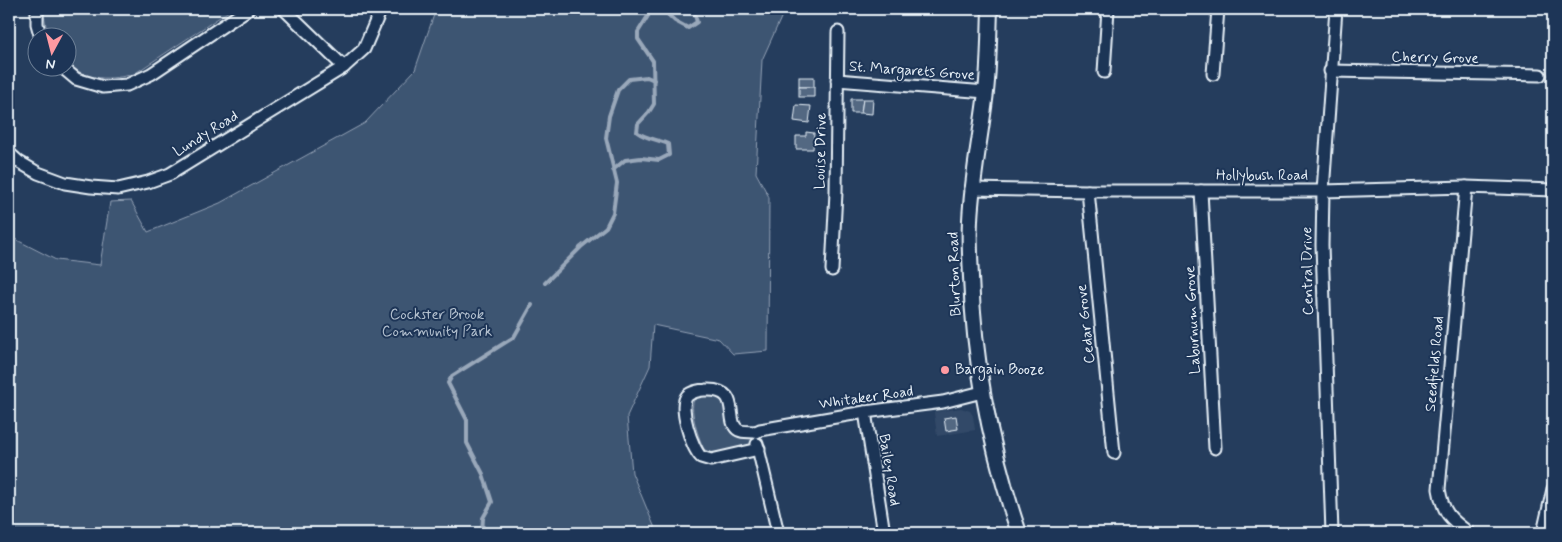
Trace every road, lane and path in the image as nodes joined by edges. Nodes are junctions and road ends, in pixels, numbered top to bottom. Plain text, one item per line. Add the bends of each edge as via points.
1 (36, 9) edge
2 (248, 9) edge
3 (284, 9) edge
4 (381, 9) edge
5 (990, 9) edge
6 (1108, 9) edge
7 (1218, 9) edge
8 (1336, 9) edge
9 (37, 28) edge
10 (838, 32) dead end
11 (344, 67) junction
12 (1104, 72) dead end
13 (1330, 72) junction
14 (1213, 74) dead end
15 (1540, 75) dead end
16 (74, 78) edge
17 (837, 80) junction
18 (986, 92) junction
19 (9, 152) edge
20 (1466, 187) junction
21 (972, 189) junction
22 (1553, 190) edge
23 (1088, 191) junction
24 (1201, 191) junction
25 (1323, 191) junction
26 (832, 270) dead end
27 (982, 392) junction
28 (865, 412) junction
29 (756, 432) junction
30 (1215, 448) dead end
31 (758, 449) junction
32 (1114, 453) dead end
33 (1553, 489) edge
34 (778, 533) edge
35 (884, 533) edge
36 (1019, 533) edge
37 (1332, 533) edge
38 (1469, 533) edge
39 (1543, 533) edge

1 - 9 street
2 - 16 street via 151,74 127,85 103,87
3 - 11 street
4 - 11 street, Lundy Road via 364,49
5 - 18 street, Blurton Road
6 - 12 street
7 - 14 street
8 - 13 street, Central Drive
10 - 17 street, Louise Drive
11 - 19 street, Lundy Road via 170,174 148,182 118,189 65,183 19,162
13 - 15 street, Cherry Grove
13 - 25 street, Central Drive
17 - 18 street, St. Margarets Grove
17 - 26 street, Louise Drive
18 - 21 street, Blurton Road
20 - 22 street, Hollybush Road
20 - 25 street, Hollybush Road
20 - 38 street, Seedfields Road via 1439,489 1445,510
21 - 23 street, Hollybush Road
21 - 27 street, Blurton Road via 969,222 972,317
23 - 24 street, Hollybush Road
23 - 32 street, Cedar Grove
24 - 25 street, Hollybush Road
24 - 30 street, Laburnum Grove
25 - 37 street, Central Drive
27 - 28 street, Whitaker Road via 943,402
27 - 36 street, Blurton Road
28 - 29 street, Whitaker Road
28 - 35 street, Bailey Road
29 - 31 street
29 - 31 street via 736,429 731,403 721,394 705,390 687,397 685,417 692,445 701,457 711,460
31 - 34 street
33 - 39 street

